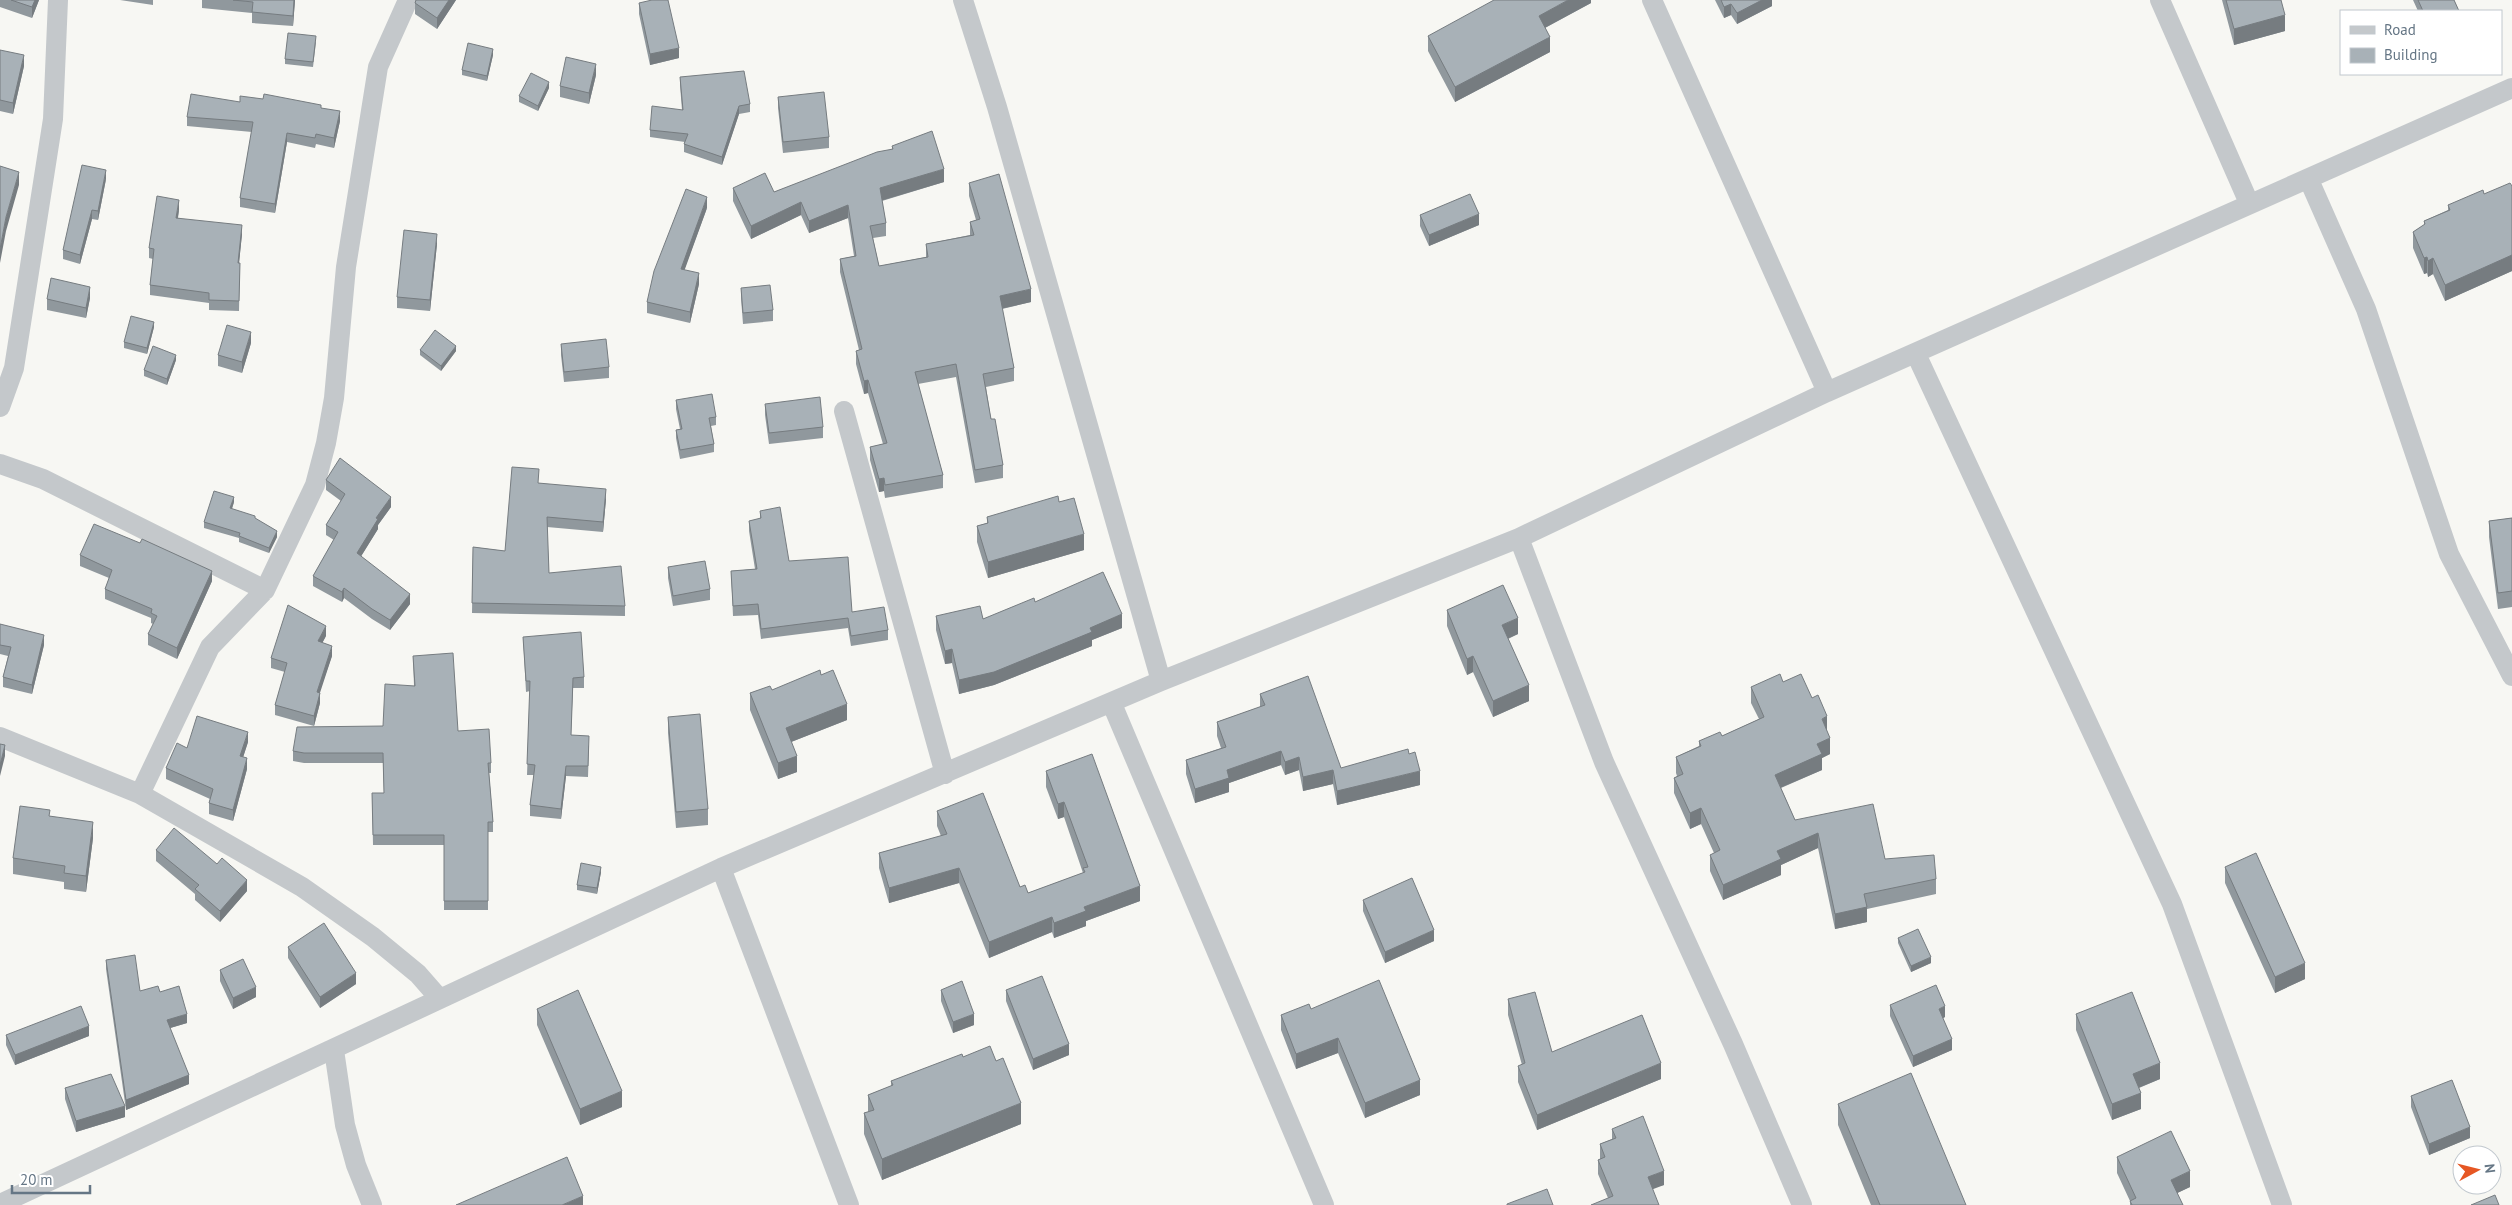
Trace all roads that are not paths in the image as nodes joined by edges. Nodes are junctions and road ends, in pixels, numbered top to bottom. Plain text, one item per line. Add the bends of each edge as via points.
1 (58, 0) edge
2 (408, 0) edge
3 (963, 0) edge
4 (1652, 0) edge
5 (2160, 0) edge
6 (2512, 88) edge
7 (2309, 180) junction
8 (2249, 203) junction
9 (1916, 354) junction
10 (1827, 392) junction
11 (0, 407) edge
12 (844, 412) dead end
13 (0, 464) edge
14 (1519, 538) junction
15 (264, 590) junction
16 (2512, 676) edge
17 (1161, 682) junction
18 (1112, 704) junction
19 (0, 737) edge
20 (945, 774) junction
21 (140, 794) junction
22 (721, 868) junction
23 (439, 998) junction
24 (334, 1050) junction
25 (0, 1204) edge
26 (372, 1205) edge
27 (849, 1205) edge
28 (1324, 1205) edge
29 (1802, 1205) edge
30 (2282, 1205) edge

1 - 11 street via 53,119 14,368
2 - 15 street via 378,67 346,266 334,398 326,443 315,485
3 - 17 street via 997,108
4 - 10 street
5 - 8 street
6 - 7 street
7 - 8 street
7 - 16 street via 2366,309 2449,554
8 - 9 street
9 - 10 street
9 - 30 street via 2172,904
10 - 14 street
12 - 20 street
13 - 15 street via 43,479
14 - 17 street
14 - 29 street via 1604,762 1733,1044
15 - 21 street via 210,647
17 - 18 street
18 - 20 street
18 - 28 street
19 - 21 street
20 - 22 street
21 - 23 street via 302,887 373,937 418,974
22 - 23 street
22 - 27 street
23 - 24 street
24 - 25 street
24 - 26 street via 356,1166

